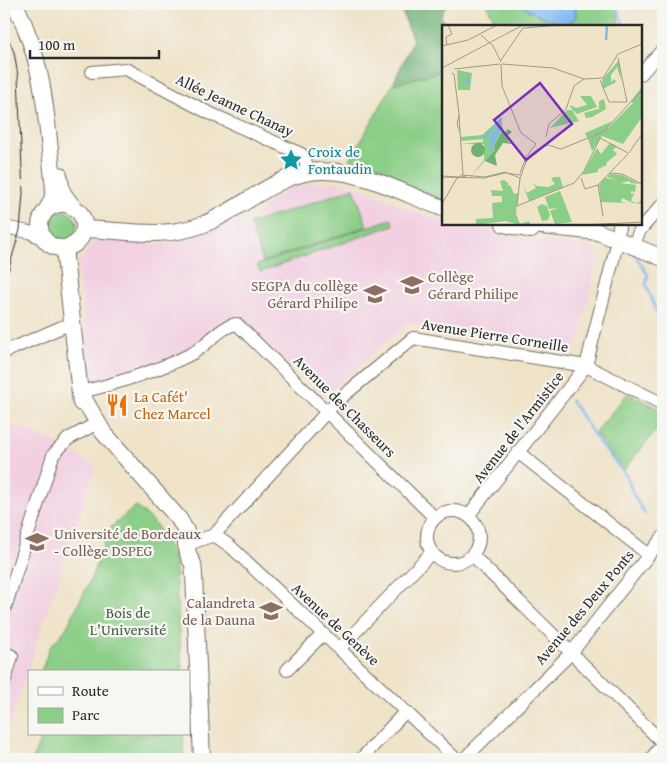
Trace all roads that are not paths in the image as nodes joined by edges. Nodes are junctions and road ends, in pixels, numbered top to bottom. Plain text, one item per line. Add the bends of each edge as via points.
1 (15, 4) edge
2 (21, 4) edge
3 (663, 49) edge
4 (92, 72) dead end
5 (642, 73) edge
6 (308, 172) junction
7 (663, 204) edge
8 (72, 207) junction
9 (442, 208) edge
10 (46, 211) junction
11 (510, 225) edge
12 (611, 225) edge
13 (4, 227) edge
14 (84, 229) junction
15 (618, 232) edge
16 (45, 240) junction
17 (633, 246) junction
18 (64, 248) junction
19 (663, 258) edge
20 (72, 325) junction
21 (4, 352) edge
22 (586, 366) junction
23 (80, 392) junction
24 (663, 404) edge
25 (328, 413) junction
26 (90, 427) junction
27 (519, 453) junction
28 (468, 516) junction
29 (435, 518) junction
30 (214, 535) junction
31 (663, 536) edge
32 (187, 551) junction
33 (432, 552) junction
34 (472, 555) junction
35 (649, 555) junction
36 (4, 611) edge
37 (323, 634) junction
38 (339, 649) junction
39 (4, 652) edge
40 (572, 652) junction
41 (287, 670) dead end
42 (4, 683) edge
43 (405, 712) junction
44 (663, 743) edge
45 (196, 759) edge
46 (202, 759) edge
47 (361, 759) edge
48 (456, 759) edge
49 (464, 759) edge
50 (651, 759) edge

1 - 10 main road via 33,45 44,87 54,188
2 - 8 main road via 31,23 45,67 61,186
3 - 5 street
4 - 6 street, Allée Jeanne Chanay via 126,69 209,113 300,154
6 - 9 main road via 323,170 356,176
6 - 14 main road via 282,181 205,224 186,230 142,234
7 - 17 street via 640,230
8 - 10 main road via 59,205
8 - 14 main road via 82,216
10 - 16 main road via 40,229
11 - 15 main road via 584,239
12 - 15 street via 609,230
13 - 16 street via 29,232
14 - 18 main road via 75,244
15 - 17 main road
15 - 22 street, Avenue de l'Armistice
16 - 18 main road via 57,248
17 - 19 main road
18 - 20 main road
20 - 21 street
20 - 23 main road
22 - 24 street, Avenue Pierre Corneille
22 - 25 street, Avenue Pierre Corneille via 413,338 336,402
22 - 27 street, Avenue de l'Armistice
23 - 25 street, Avenue des Chasseurs via 156,369 192,353 229,325 237,324
23 - 26 main road via 82,410
23 - 32 main road via 102,432 179,520 186,531
25 - 29 street, Avenue des Chasseurs
25 - 30 street, Avenue Pierre Corneille
26 - 32 main road via 101,445 166,513
26 - 36 street via 68,439 53,455
27 - 28 street, Avenue de l'Armistice
27 - 35 street
28 - 29 street via 451,511
28 - 34 street via 476,523 479,532
29 - 33 street via 427,536
30 - 32 street
30 - 37 street, Avenue de Genève via 230,546
31 - 35 street, Avenue des Deux Ponts
32 - 45 main road
32 - 46 main road via 194,574
33 - 34 street via 452,563
33 - 38 street
34 - 40 street
35 - 40 street, Avenue des Deux Ponts
37 - 38 street, Avenue de Genève
37 - 41 street
38 - 43 street, Avenue de Genève
39 - 42 street via 12,656
40 - 44 street
40 - 49 street, Avenue des Deux Ponts
43 - 47 street
43 - 48 street, Avenue de Genève
44 - 50 street

